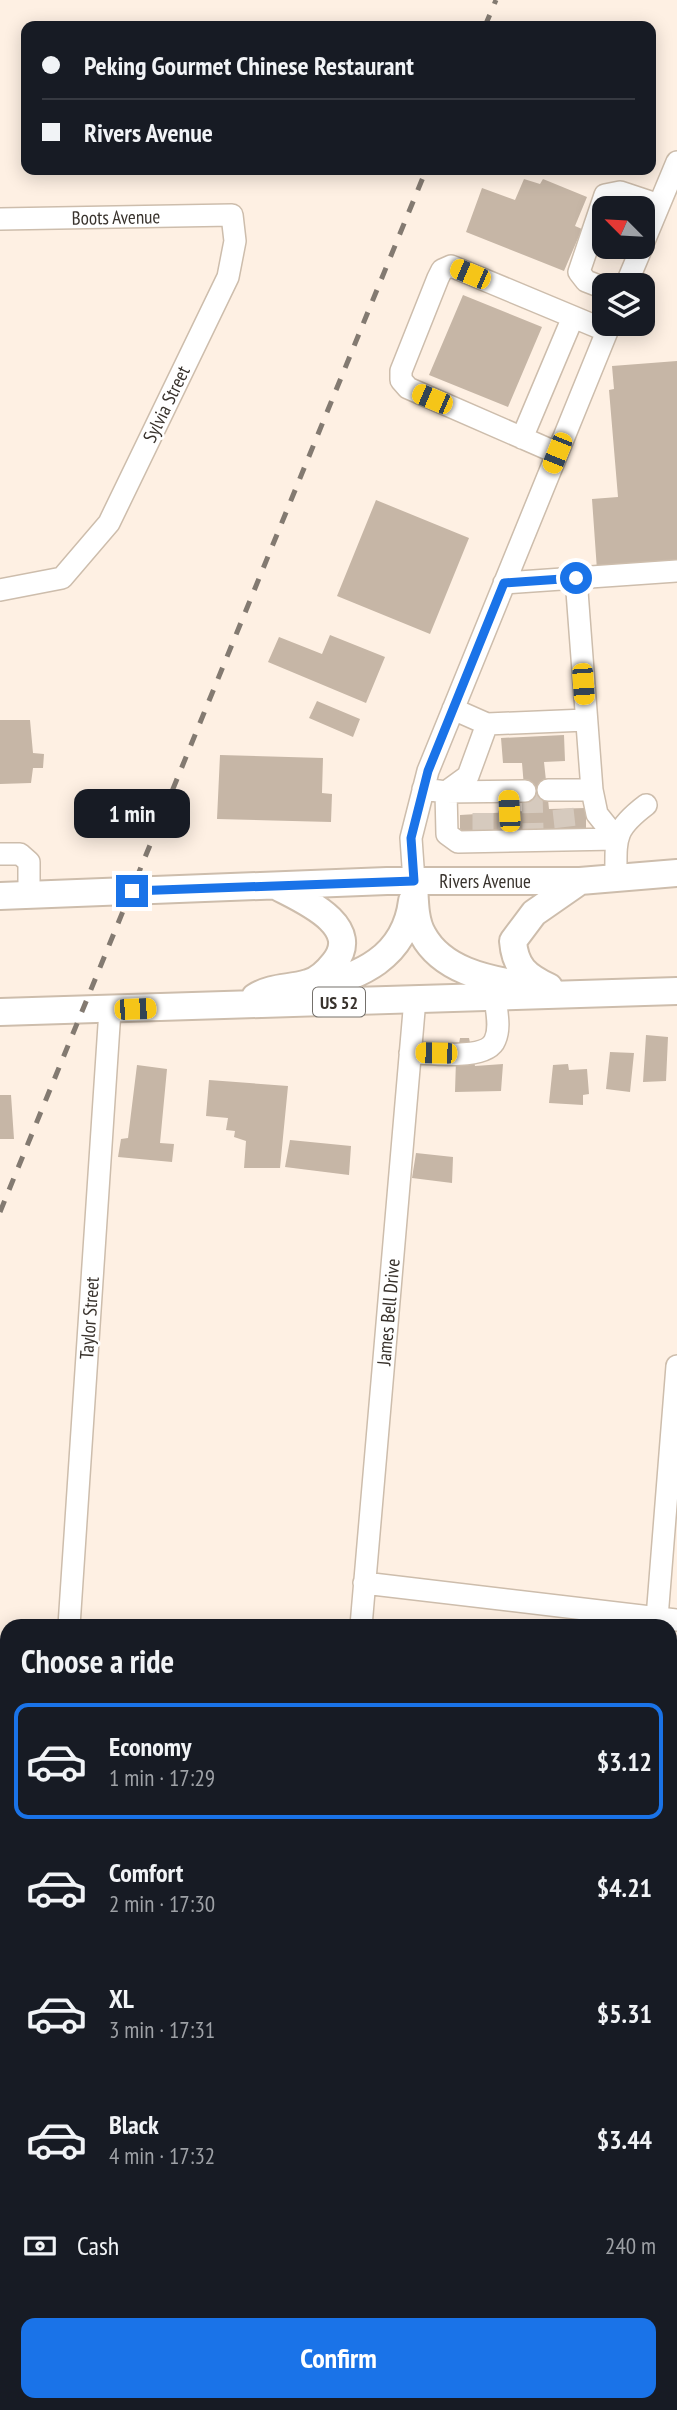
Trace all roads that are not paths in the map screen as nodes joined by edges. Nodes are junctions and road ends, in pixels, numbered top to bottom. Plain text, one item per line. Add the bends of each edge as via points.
1 (677, 162) edge
2 (659, 205) junction
3 (232, 215) joint
4 (655, 215) edge
5 (0, 219) edge
6 (592, 283) edge
7 (573, 317) junction
8 (592, 323) edge
9 (606, 336) edge
10 (522, 438) junction
11 (557, 453) junction
12 (677, 571) edge
13 (576, 578) junction
14 (504, 583) junction
15 (0, 590) edge
16 (453, 709) junction
17 (586, 720) junction
18 (486, 724) junction
19 (423, 789) junction
20 (592, 790) junction
21 (446, 792) junction
22 (482, 792) junction
23 (646, 804) dead end
24 (561, 812) junction
25 (512, 813) junction
26 (483, 829) junction
27 (617, 839) junction
28 (0, 854) edge
29 (677, 873) edge
30 (616, 878) junction
31 (414, 881) junction
32 (580, 881) junction
33 (275, 886) junction
34 (29, 895) junction
35 (0, 896) edge
36 (677, 990) edge
37 (561, 993) junction
38 (495, 996) junction
39 (415, 999) junction
40 (288, 1004) junction
41 (238, 1006) junction
42 (110, 1010) junction
43 (0, 1012) edge
44 (410, 1053) junction
45 (677, 1366) edge
46 (364, 1583) junction
47 (69, 1619) edge
48 (361, 1619) edge
49 (667, 1619) edge

1 - 2 street
2 - 4 street
2 - 6 street via 620,192 606,195 579,272
3 - 5 street, Boots Avenue
3 - 15 street, Sylvia Street via 235,241 228,277 109,523 62,578
7 - 8 street
7 - 10 street
7 - 10 street via 451,266 438,278 401,380 408,388
9 - 11 street
10 - 11 street
11 - 14 street
12 - 13 street
13 - 14 street
13 - 17 street
14 - 16 street
16 - 18 street
16 - 19 street
17 - 18 street
17 - 20 street
18 - 21 street via 468,776
19 - 21 street
19 - 31 street via 411,838
20 - 24 street
20 - 27 street via 597,814
21 - 22 street
21 - 26 street via 447,834 458,842
22 - 25 street
22 - 26 street
23 - 27 street via 624,821
24 - 25 street via 534,835
24 - 27 street
25 - 26 street
27 - 30 street
28 - 34 street via 20,854 29,862
29 - 30 main road, Rivers Avenue
30 - 32 main road, Rivers Avenue
31 - 32 main road, Rivers Avenue
31 - 33 main road, Rivers Avenue
31 - 37 main road via 422,934 454,966
31 - 40 main road via 410,918 388,955 364,973 307,991
32 - 37 main road via 534,913 513,941 514,958 525,975
33 - 34 main road, Rivers Avenue
33 - 41 main road via 329,917 339,932 338,958 326,973 309,983 270,988
34 - 35 main road, Rivers Avenue
36 - 37 main road, US 52
37 - 38 main road, US 52
38 - 39 main road, US 52
38 - 44 street via 498,1031 494,1054
39 - 40 main road, US 52
39 - 44 street, James Bell Drive
40 - 41 main road, US 52
41 - 42 main road, US 52
42 - 43 main road, US 52
42 - 47 street, Taylor Street
44 - 46 street, James Bell Drive
45 - 49 street
46 - 48 street, James Bell Drive
46 - 49 street

